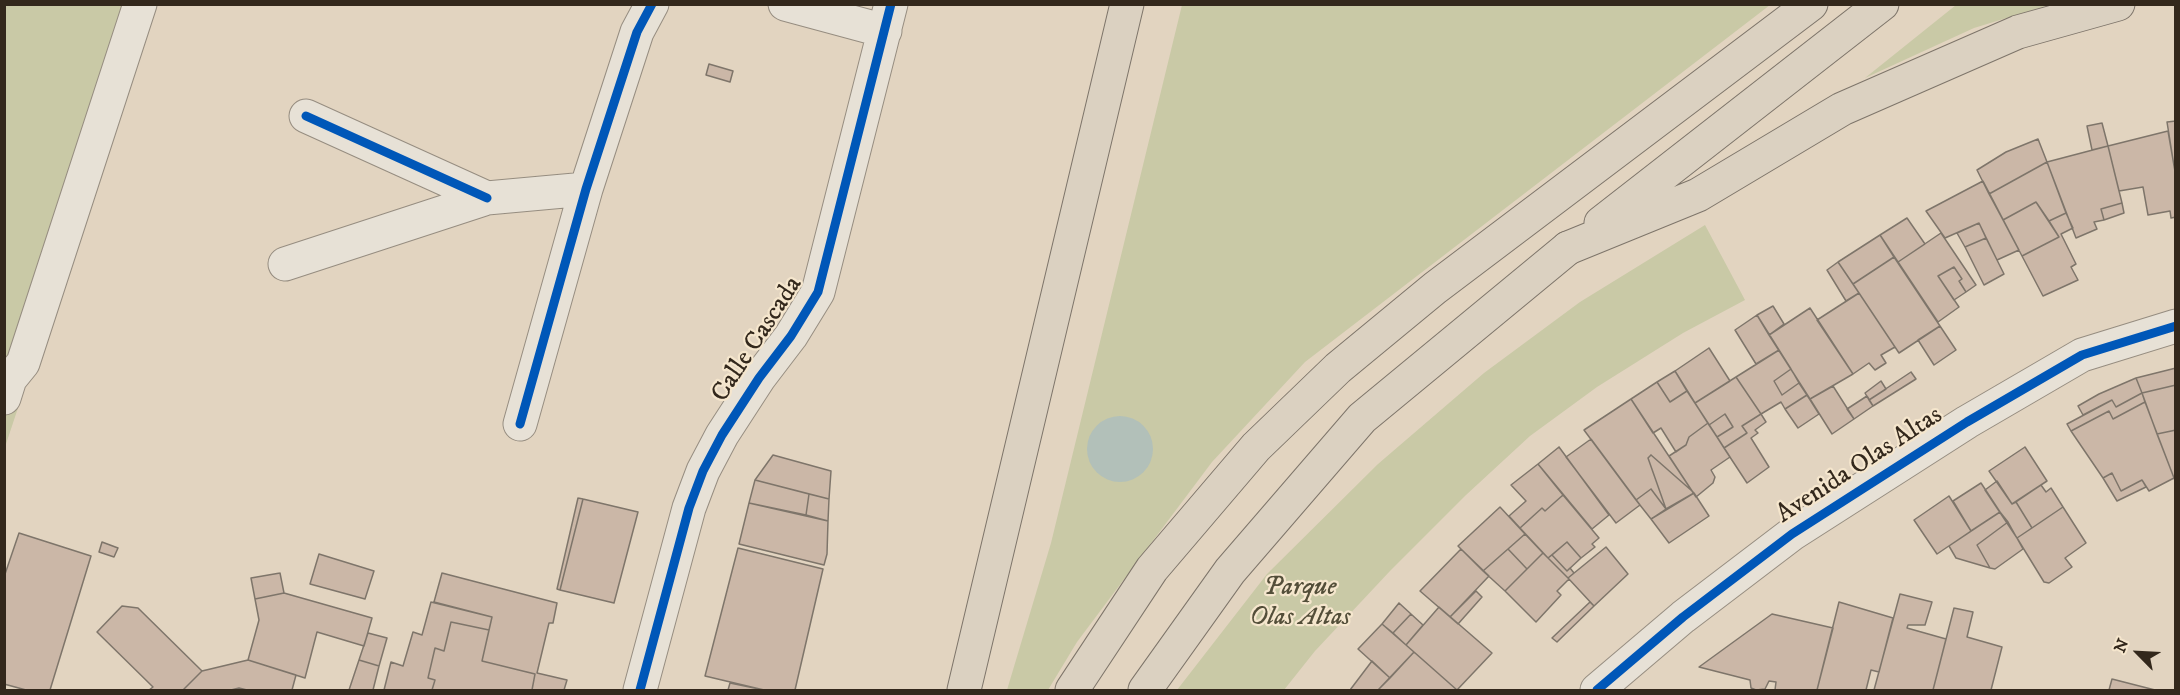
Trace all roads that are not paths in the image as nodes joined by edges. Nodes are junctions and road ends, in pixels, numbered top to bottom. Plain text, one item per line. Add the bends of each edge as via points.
1 (140, 4) edge
2 (652, 4) edge
3 (785, 4) edge
4 (1127, 4) edge
5 (1811, 4) edge
6 (1882, 4) edge
7 (2118, 4) edge
8 (888, 18) edge
9 (306, 116) dead end
10 (586, 189) junction
11 (487, 198) junction
12 (1569, 248) junction
13 (285, 264) dead end
14 (2175, 326) edge
15 (4, 398) edge
16 (520, 424) dead end
17 (640, 690) edge
18 (964, 690) edge
19 (1072, 690) edge
20 (1145, 690) edge
21 (1597, 690) edge

1 - 15 street via 23,363 10,379
2 - 10 street via 637,33
3 - 8 street
4 - 18 main road
5 - 19 main road via 1435,288 1338,368 1256,447 1152,569
6 - 12 main road
7 - 12 main road via 2018,32 1842,109 1698,195
8 - 17 street, Calle Cascada via 818,292 722,435 703,471 689,508
9 - 11 street
10 - 11 street
10 - 16 street
11 - 13 street
12 - 20 main road via 1362,418 1230,571
14 - 21 street, Avenida Olas Altas via 2082,355 1967,422 1792,534 1683,617

